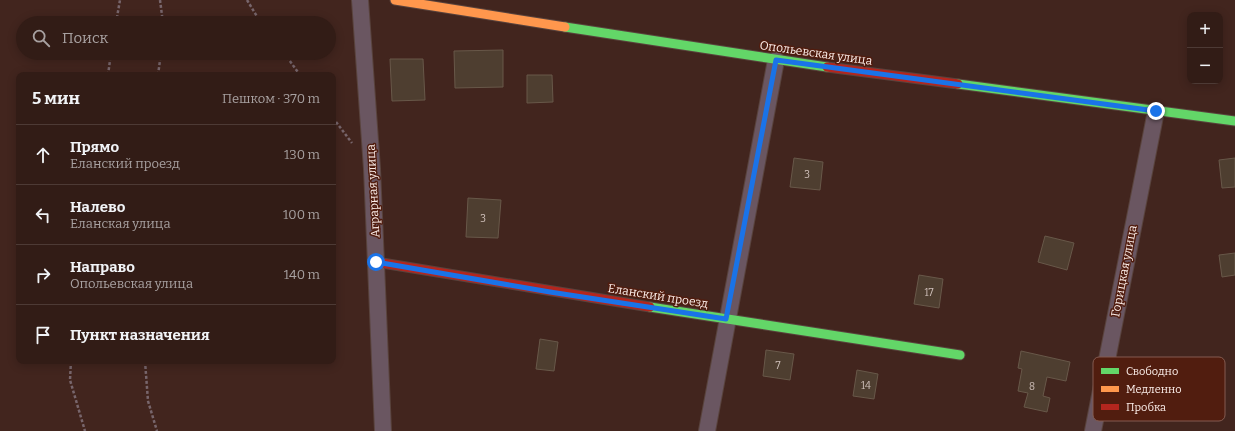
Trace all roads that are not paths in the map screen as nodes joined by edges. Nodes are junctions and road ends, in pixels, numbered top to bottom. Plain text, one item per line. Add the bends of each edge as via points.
1 (360, 0) edge
2 (395, 0) edge
3 (776, 60) junction
4 (1156, 111) junction
5 (1235, 121) edge
6 (376, 262) junction
7 (726, 319) junction
8 (960, 355) dead end
9 (1108, 357) edge
10 (1095, 421) edge
11 (383, 431) edge
12 (706, 431) edge
13 (1093, 431) edge

1 - 6 street, Аграрная улица
2 - 3 street, Опольевская улица
3 - 4 street, Опольевская улица
3 - 7 street
4 - 5 street, Опольевская улица
4 - 9 street, Горицкая улица
6 - 7 street, Еланский проезд
6 - 11 street, Аграрная улица
7 - 8 street, Еланский проезд
7 - 12 street
10 - 13 street, Горицкая улица

